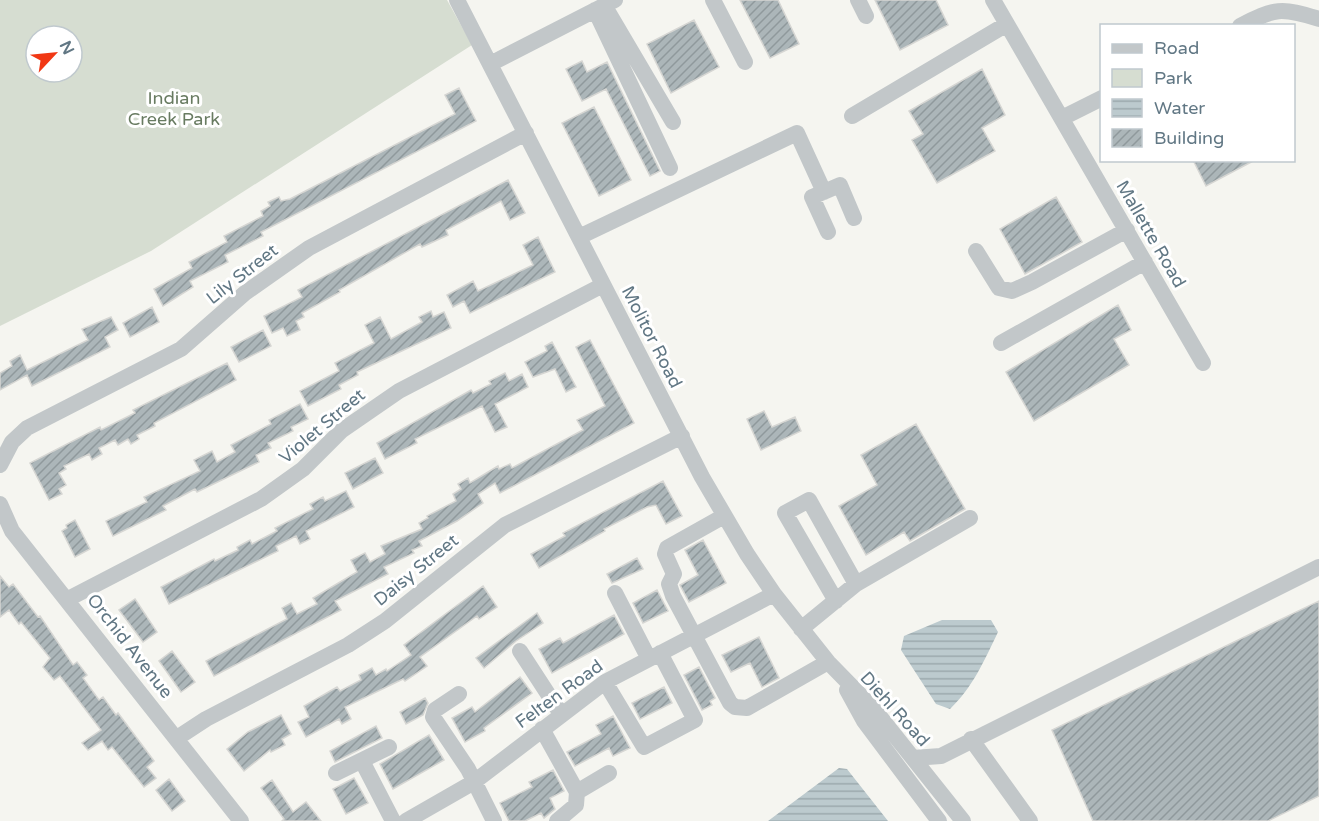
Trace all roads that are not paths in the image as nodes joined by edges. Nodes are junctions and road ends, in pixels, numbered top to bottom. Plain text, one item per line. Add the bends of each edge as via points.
1 (457, 0) edge
2 (713, 0) edge
3 (858, 0) edge
4 (993, 0) edge
5 (604, 5) edge
6 (866, 16) dead end
7 (1319, 19) edge
8 (1007, 24) junction
9 (1244, 24) edge
10 (744, 62) dead end
11 (490, 64) junction
12 (1100, 99) edge
13 (852, 116) dead end
14 (1062, 118) junction
15 (673, 122) dead end
16 (526, 133) junction
17 (670, 168) dead end
18 (824, 192) junction
19 (854, 218) dead end
20 (1127, 230) junction
21 (828, 232) dead end
22 (579, 237) junction
23 (976, 251) dead end
24 (1145, 262) junction
25 (603, 285) junction
26 (1001, 343) dead end
27 (1203, 363) dead end
28 (682, 436) junction
29 (0, 465) edge
30 (0, 504) edge
31 (724, 516) junction
32 (970, 518) dead end
33 (1319, 567) edge
34 (856, 584) junction
35 (615, 593) dead end
36 (774, 594) junction
37 (68, 599) junction
38 (836, 601) junction
39 (801, 629) junction
40 (694, 635) junction
41 (520, 651) dead end
42 (655, 656) junction
43 (828, 662) junction
44 (839, 676) junction
45 (605, 682) junction
46 (459, 694) dead end
47 (561, 714) junction
48 (542, 729) junction
49 (177, 738) junction
50 (971, 739) junction
51 (389, 747) dead end
52 (941, 756) junction
53 (913, 758) junction
54 (362, 761) junction
55 (336, 773) dead end
56 (609, 773) dead end
57 (474, 782) junction
58 (935, 786) junction
59 (577, 792) junction
60 (233, 818) edge
61 (404, 821) edge
62 (494, 821) edge
63 (557, 821) edge
64 (939, 821) edge
65 (963, 821) edge
66 (1030, 821) edge

1 - 11 street, Molitor Road
2 - 10 street
3 - 6 street
4 - 8 street, Mallette Road
5 - 11 street
5 - 15 street
5 - 17 street
7 - 9 street via 1269,10
8 - 13 street
8 - 14 street, Mallette Road
11 - 16 street, Molitor Road
12 - 14 street
14 - 20 street, Mallette Road
16 - 22 street, Molitor Road
16 - 29 street, Lily Street via 309,248 245,293 181,350 27,428 12,442
18 - 19 street via 840,185
18 - 21 street via 812,197
18 - 22 street via 797,133
20 - 23 street via 1012,291 999,288
20 - 24 street, Mallette Road
22 - 25 street, Molitor Road
24 - 26 street
24 - 27 street, Mallette Road
25 - 28 street, Molitor Road
25 - 37 street, Violet Street via 390,396 341,431 303,469 261,500
28 - 31 street, Molitor Road
28 - 49 street, Daisy Street via 506,525 385,621 348,645
30 - 37 street, Orchid Avenue via 12,531
31 - 36 street, Molitor Road
31 - 40 street via 667,548 665,554 674,574 669,584
32 - 34 street
33 - 50 street
34 - 38 street
34 - 38 street via 809,500 785,513
35 - 42 street
36 - 39 street, Molitor Road
36 - 40 street, Felten Road
37 - 49 street, Orchid Avenue
38 - 39 street
39 - 43 street, Molitor Road
40 - 42 street, Felten Road
40 - 43 street via 730,703 741,708
41 - 47 street
42 - 45 street, Felten Road
42 - 45 street via 694,720 644,747
43 - 44 street, Molitor Road
44 - 53 street, Diehl Road via 873,708
44 - 64 street, Diehl Road via 864,720
45 - 47 street, Felten Road
46 - 57 street via 435,711 433,717
47 - 48 street, Felten Road
48 - 57 street, Felten Road
48 - 59 street
49 - 60 street, Orchid Avenue
50 - 52 street
50 - 66 street
51 - 54 street
52 - 53 street
52 - 58 street
53 - 58 street, Diehl Road
54 - 55 street
54 - 61 street
56 - 59 street
57 - 61 street, Felten Road
57 - 62 street
58 - 65 street, Diehl Road
59 - 63 street via 576,805

